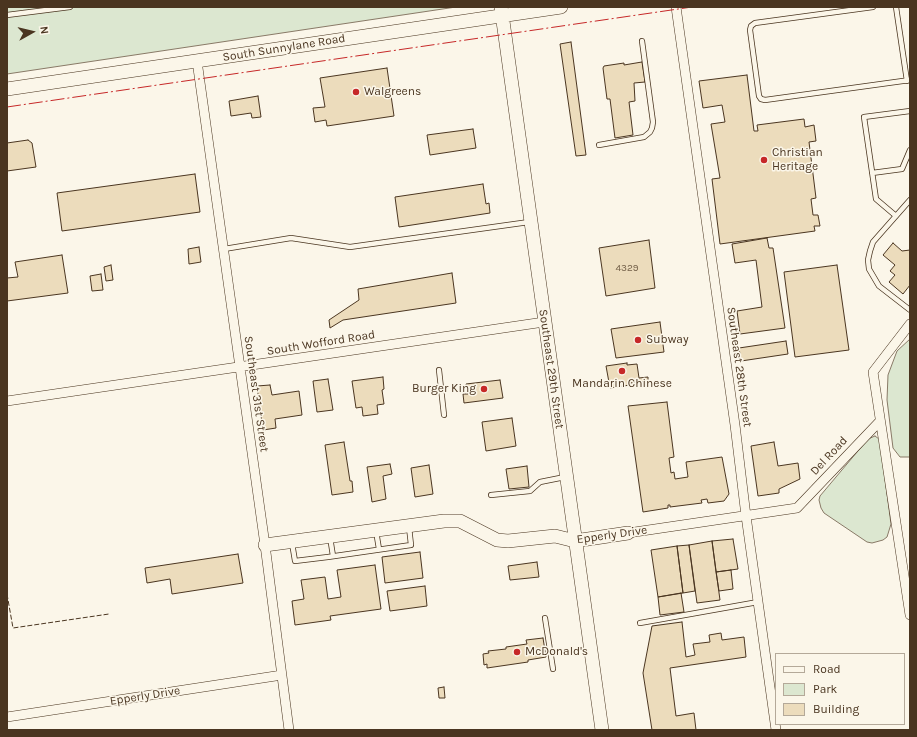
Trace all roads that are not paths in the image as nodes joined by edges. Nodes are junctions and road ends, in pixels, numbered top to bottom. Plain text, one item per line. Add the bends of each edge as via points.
1 (70, 7) edge
2 (561, 7) edge
3 (676, 7) edge
4 (873, 7) edge
5 (896, 7) edge
6 (502, 11) edge
7 (7, 15) edge
8 (642, 41) dead end
9 (197, 61) junction
10 (908, 80) edge
11 (7, 89) edge
12 (910, 111) edge
13 (599, 145) dead end
14 (910, 150) edge
15 (872, 173) junction
16 (910, 200) edge
17 (896, 216) junction
18 (531, 222) junction
19 (224, 249) junction
20 (910, 310) edge
21 (544, 322) junction
22 (910, 324) edge
23 (241, 368) junction
24 (439, 370) dead end
25 (7, 402) edge
26 (444, 415) dead end
27 (880, 421) junction
28 (566, 477) junction
29 (491, 495) dead end
30 (797, 508) joint
31 (746, 516) junction
32 (408, 525) junction
33 (376, 530) junction
34 (628, 533) joint
35 (330, 536) junction
36 (292, 541) junction
37 (575, 541) junction
38 (266, 545) junction
39 (379, 549) junction
40 (333, 556) junction
41 (907, 573) edge
42 (758, 602) junction
43 (910, 615) edge
44 (545, 618) dead end
45 (640, 623) dead end
46 (553, 669) dead end
47 (282, 675) junction
48 (7, 717) edge
49 (775, 723) edge
50 (289, 730) edge
51 (602, 730) edge

1 - 7 lane
2 - 6 main road, South Sunnylane Road
3 - 31 street, Southeast 28th Street
4 - 10 lane via 755,23 751,26 759,96 764,100
5 - 10 lane
6 - 9 main road, South Sunnylane Road
6 - 18 main road, Southeast 29th Street
8 - 13 lane via 652,128 644,138
9 - 11 main road, South Sunnylane Road
9 - 19 street, Southeast 31st Street
12 - 15 lane via 864,117
14 - 15 lane via 902,169
15 - 17 lane via 876,199
16 - 17 lane
17 - 20 lane via 873,242 868,260 869,269 879,286
18 - 19 lane via 350,247 291,238
18 - 21 main road, Southeast 29th Street
19 - 23 street, Southeast 31st Street
21 - 23 street, South Wofford Road
21 - 28 main road, Southeast 29th Street
22 - 27 street via 873,372
23 - 25 street, South Wofford Road
23 - 38 street, Southeast 31st Street
24 - 26 lane
27 - 30 street, Del Road
27 - 41 street
28 - 29 lane via 540,482 530,491
28 - 37 main road, Southeast 29th Street
30 - 31 street, Epperly Drive
31 - 34 street, Epperly Drive
31 - 42 street, Southeast 28th Street
32 - 33 main road, Epperly Drive
32 - 37 main road, Epperly Drive via 460,521 497,540 555,536
32 - 39 lane via 411,545
33 - 35 main road, Epperly Drive
33 - 39 lane
34 - 37 main road, Epperly Drive
35 - 36 main road, Epperly Drive
35 - 40 lane
36 - 38 main road, Epperly Drive
36 - 40 lane via 296,561
37 - 51 main road, Southeast 29th Street
38 - 47 street, Southeast 31st Street
39 - 40 lane
41 - 43 street
42 - 45 lane
42 - 49 street, Southeast 28th Street
44 - 46 lane
47 - 48 street, Epperly Drive
47 - 50 street, Southeast 31st Street

